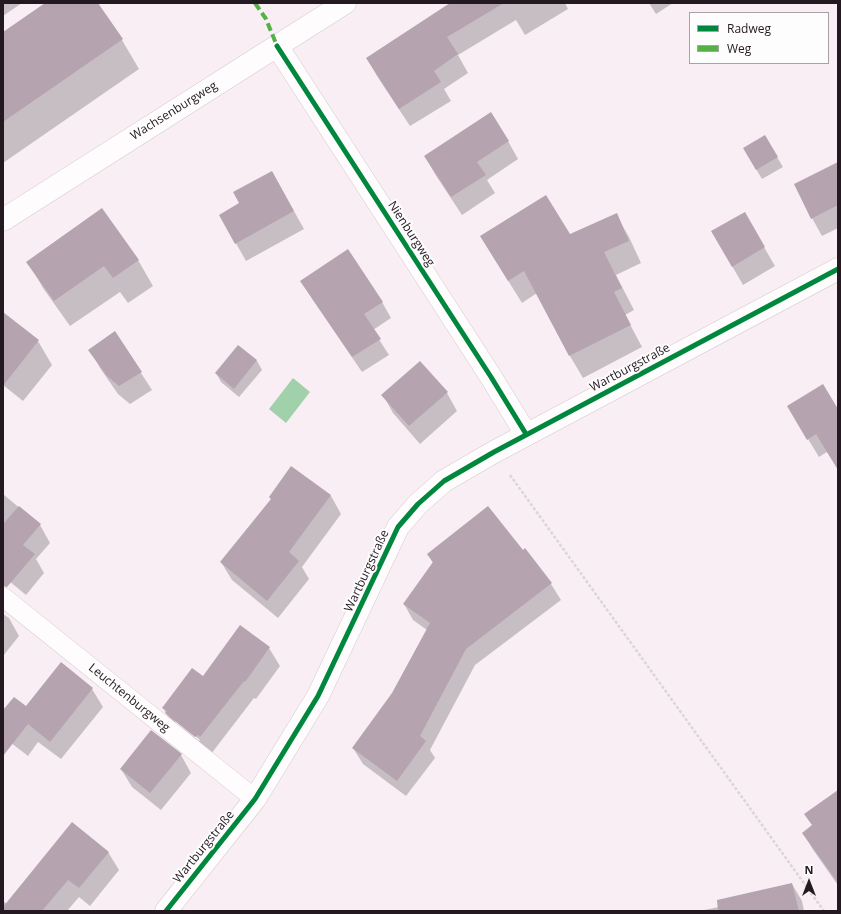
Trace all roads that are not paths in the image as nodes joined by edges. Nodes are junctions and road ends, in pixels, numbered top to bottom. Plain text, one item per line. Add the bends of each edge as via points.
1 (345, 3) edge
2 (277, 46) junction
3 (3, 220) edge
4 (838, 269) edge
5 (526, 434) junction
6 (3, 597) edge
7 (255, 799) junction
8 (166, 911) edge

1 - 2 street, Wachsenburgweg
2 - 3 street, Wachsenburgweg
2 - 5 street, Nienburgweg
4 - 5 street, Wartburgstraße
5 - 7 street, Wartburgstraße via 444,481 418,504 398,527 318,696
6 - 7 lane, Leuchtenburgweg
7 - 8 street, Wartburgstraße

